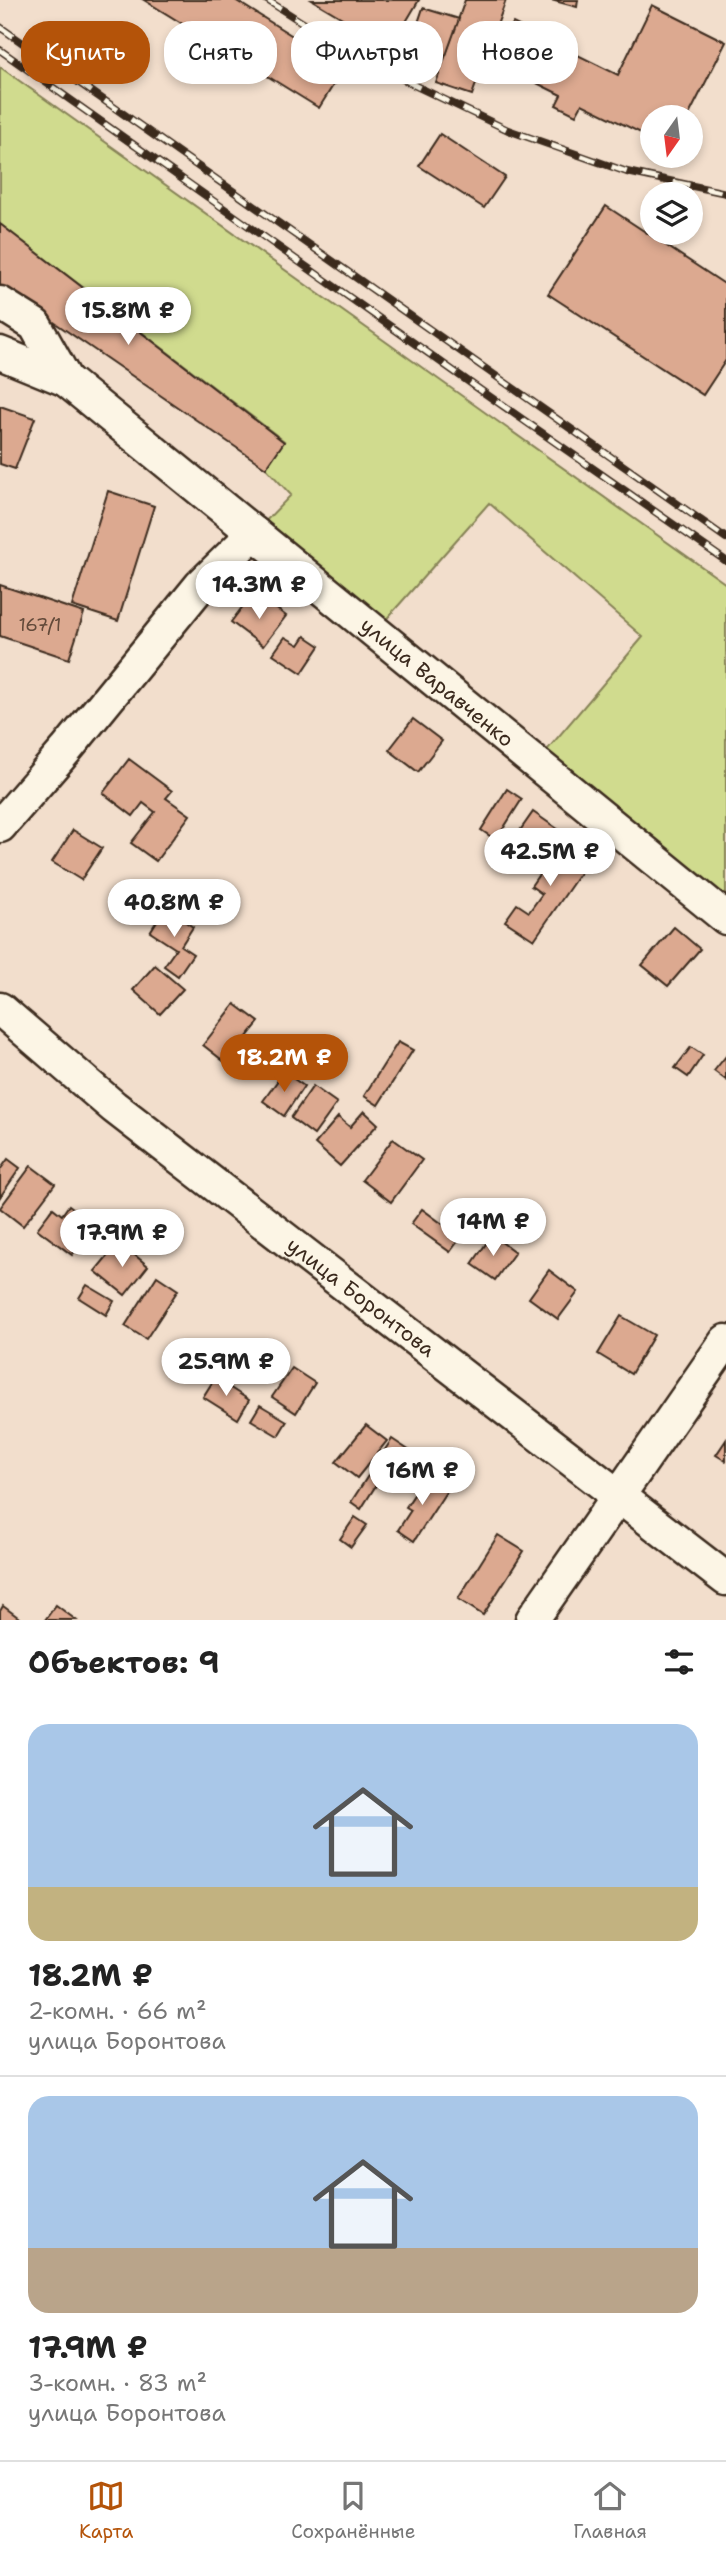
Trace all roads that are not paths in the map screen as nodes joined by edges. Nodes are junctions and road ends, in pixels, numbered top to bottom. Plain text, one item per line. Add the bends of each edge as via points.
1 (0, 303) edge
2 (0, 353) edge
3 (66, 380) junction
4 (254, 533) junction
5 (0, 825) edge
6 (726, 918) edge
7 (0, 1009) edge
8 (726, 1341) edge
9 (619, 1495) junction
10 (726, 1579) edge
11 (532, 1620) edge

1 - 3 street, улица Варавченко via 35,325
2 - 3 street
3 - 4 street, улица Варавченко
4 - 5 street via 200,586
4 - 6 street, улица Варавченко
7 - 9 street, улица Боронтова via 114,1107
8 - 9 street
9 - 10 street, улица Боронтова
9 - 11 street

